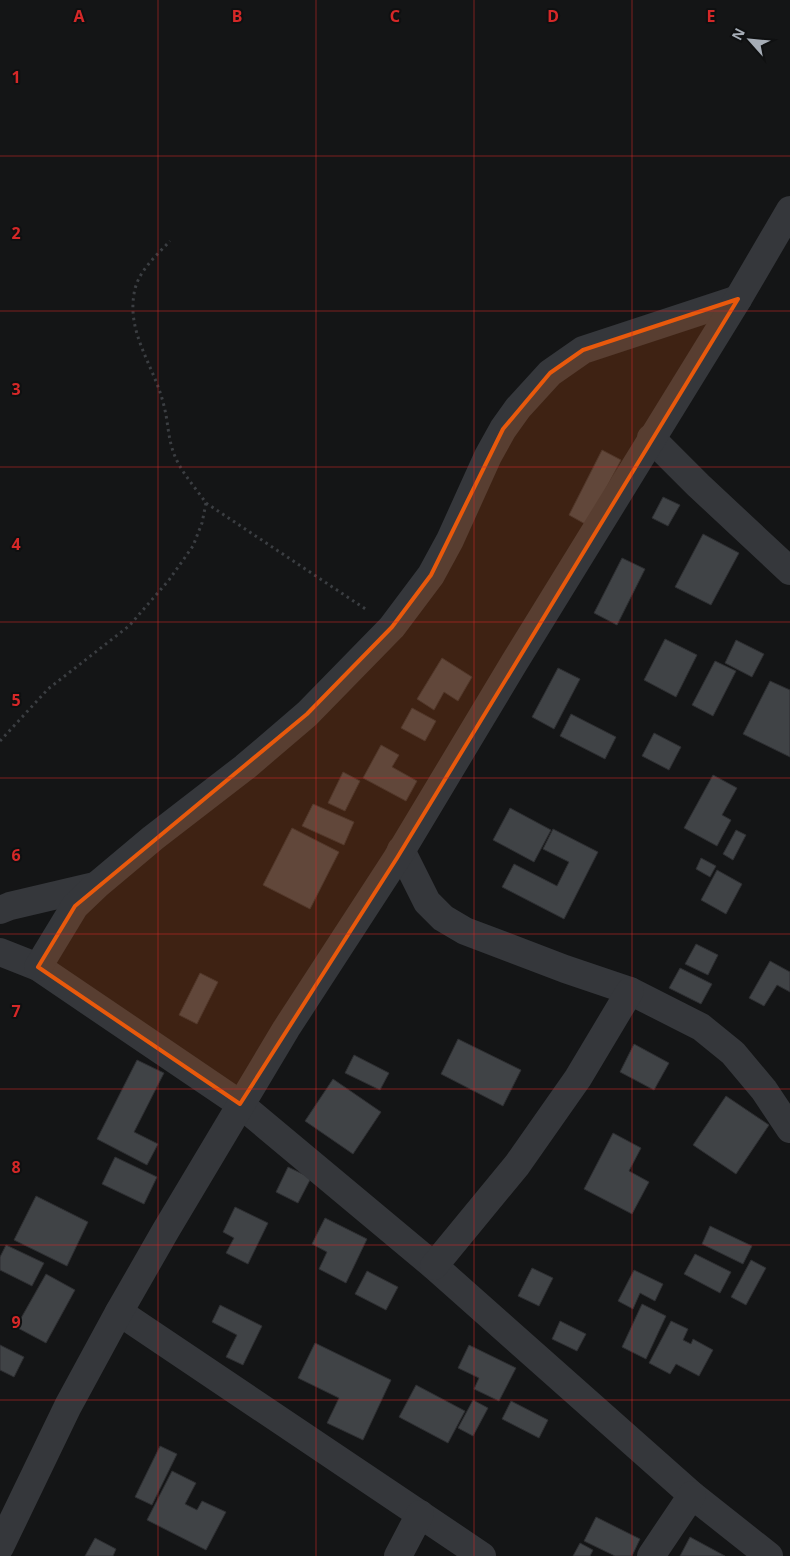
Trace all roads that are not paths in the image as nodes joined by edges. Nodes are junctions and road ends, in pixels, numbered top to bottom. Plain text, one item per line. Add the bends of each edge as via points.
1 (790, 210) edge
2 (738, 299) junction
3 (652, 438) junction
4 (790, 571) edge
5 (401, 850) junction
6 (97, 885) junction
7 (0, 910) edge
8 (0, 952) edge
9 (38, 967) junction
10 (630, 991) junction
11 (240, 1104) junction
12 (790, 1129) edge
13 (434, 1266) junction
14 (119, 1312) junction
15 (692, 1495) junction
16 (420, 1514) junction
17 (0, 1547) edge
18 (398, 1556) edge
19 (482, 1556) edge
20 (651, 1556) edge
21 (769, 1556) edge

1 - 2 street
2 - 3 street
2 - 6 street via 583,350 550,373 503,429 431,575 392,627 307,714
3 - 4 street via 698,486
3 - 5 street
5 - 10 street via 427,902 443,918 500,945
5 - 11 street
6 - 7 street
6 - 9 street via 75,906
8 - 9 street
9 - 11 street
10 - 12 street via 701,1027 733,1053 764,1090
10 - 13 street via 578,1078 517,1165
11 - 13 street
11 - 14 street
13 - 15 street
14 - 16 street
14 - 17 street via 68,1406
15 - 20 street
15 - 21 street
16 - 18 street
16 - 19 street

